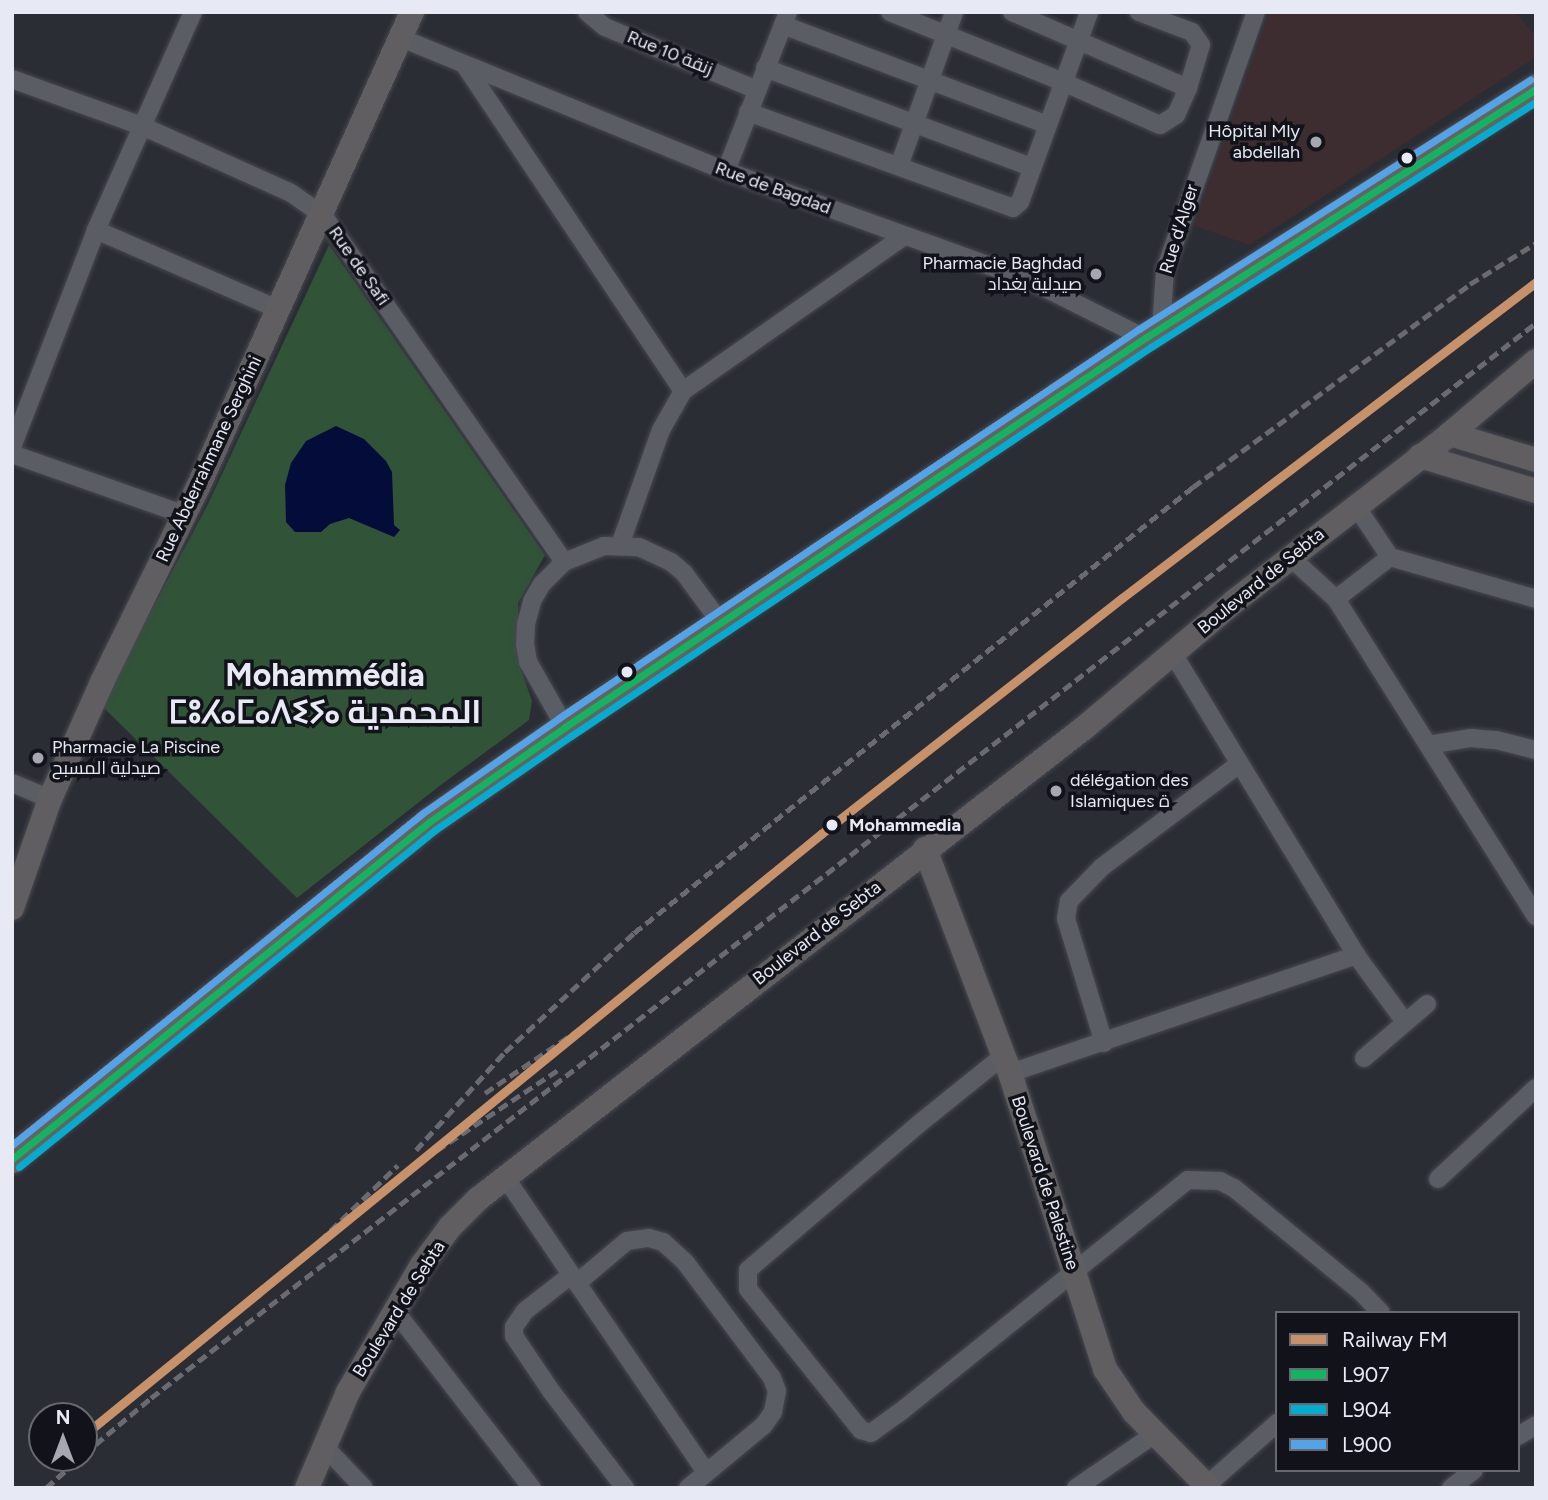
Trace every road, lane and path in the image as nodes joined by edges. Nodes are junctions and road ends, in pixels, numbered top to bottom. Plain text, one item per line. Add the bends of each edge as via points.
1 (193, 12) edge
2 (412, 12) edge
3 (890, 12) edge
4 (954, 12) edge
5 (1012, 12) edge
6 (1089, 12) edge
7 (1256, 12) edge
8 (1141, 13) edge
9 (584, 14) edge
10 (786, 18) edge
11 (1180, 19) edge
12 (946, 33) junction
13 (401, 38) junction
14 (1078, 40) junction
15 (467, 67) junction
16 (765, 68) junction
17 (12, 79) edge
18 (932, 79) junction
19 (1063, 82) junction
20 (1188, 88) junction
21 (1536, 89) edge
22 (757, 90) junction
23 (748, 112) junction
24 (916, 122) junction
25 (1047, 125) junction
26 (142, 126) junction
27 (898, 166) junction
28 (1031, 167) junction
29 (726, 171) junction
30 (323, 215) junction
31 (96, 230) junction
32 (905, 236) junction
33 (278, 309) junction
34 (1153, 334) junction
35 (1536, 361) edge
36 (683, 391) junction
37 (1450, 434) junction
38 (12, 447) edge
39 (12, 454) edge
40 (1420, 456) junction
41 (1536, 460) edge
42 (1536, 491) edge
43 (1356, 506) junction
44 (185, 515) junction
45 (620, 545) junction
46 (1290, 557) junction
47 (1390, 557) junction
48 (564, 562) junction
49 (1336, 599) junction
50 (1536, 599) edge
51 (720, 623) junction
52 (1172, 652) junction
53 (565, 727) junction
54 (1428, 746) junction
55 (1536, 750) edge
56 (1238, 765) junction
57 (12, 783) edge
58 (50, 799) junction
59 (925, 849) junction
60 (12, 908) edge
61 (1536, 916) edge
62 (1356, 955) junction
63 (1427, 1004) dead end
64 (1405, 1022) junction
65 (1104, 1043) junction
66 (1364, 1058) dead end
67 (1006, 1065) junction
68 (1536, 1088) edge
69 (12, 1160) edge
70 (505, 1177) junction
71 (1438, 1179) dead end
72 (1074, 1272) junction
73 (574, 1279) junction
74 (395, 1311) junction
75 (1379, 1311) edge
76 (1536, 1424) edge
77 (1275, 1425) edge
78 (1154, 1434) junction
79 (1520, 1435) edge
80 (323, 1445) junction
81 (706, 1472) junction
82 (1471, 1472) edge
83 (1208, 1486) edge
84 (307, 1488) edge
85 (364, 1488) edge
86 (532, 1488) edge
87 (625, 1488) edge
88 (688, 1488) edge
89 (1076, 1488) edge
90 (1451, 1488) edge

1 - 26 street
2 - 13 street, Rue Abderrahmane Serghini
3 - 12 street
4 - 12 street
5 - 14 street
6 - 14 street
7 - 34 street, Rue d'Alger via 1168,257
8 - 11 street
9 - 22 street, Rue 10 زنقة
10 - 16 street
10 - 18 street
11 - 20 street via 1200,45
12 - 18 street
12 - 19 street
13 - 15 street, Rue de Bagdad
13 - 30 street, Rue Abderrahmane Serghini
14 - 19 street
14 - 20 street
15 - 29 street, Rue de Bagdad
15 - 36 street
16 - 22 street
16 - 24 street
17 - 26 street, Rue de Safi
18 - 24 street
18 - 25 street
19 - 20 street via 1160,125 1176,115
19 - 25 street
21 - 34 main road
22 - 23 street
23 - 27 street
23 - 29 street
24 - 27 street
24 - 28 street
25 - 28 street
26 - 30 street, Rue de Safi via 292,192
26 - 31 street
27 - 28 street via 1011,208 1020,202
29 - 32 street, Rue de Bagdad
30 - 33 street, Rue Abderrahmane Serghini
30 - 48 street, Rue de Safi
31 - 33 street
31 - 38 street
32 - 34 street, Rue de Bagdad via 1029,280
32 - 36 street
33 - 44 street, Rue Abderrahmane Serghini
34 - 51 main road
35 - 37 street, Boulevard de Sebta
36 - 45 street via 661,430
37 - 40 street, Boulevard de Sebta
37 - 41 street
39 - 44 street
40 - 42 street
40 - 43 street, Boulevard de Sebta
43 - 46 street, Boulevard de Sebta
43 - 47 street
44 - 58 street, Rue Abderrahmane Serghini
45 - 48 street via 604,546
45 - 51 street via 639,547 671,562
46 - 49 street
46 - 52 street, Boulevard de Sebta
47 - 49 street
47 - 50 street
48 - 53 street via 541,584 532,601 525,644 528,663
49 - 54 street
51 - 53 main road
52 - 56 street
52 - 59 street, Boulevard de Sebta via 1084,728
53 - 69 main road via 429,822
54 - 55 street via 1471,738
54 - 61 street
56 - 62 street
56 - 65 street via 1102,867 1069,901 1066,919
57 - 58 street
58 - 60 street, Rue Abderrahmane Serghini
59 - 67 street, Boulevard de Palestine
59 - 70 street, Boulevard de Sebta
62 - 64 street
62 - 65 street
63 - 64 street
64 - 66 street
65 - 67 street
67 - 72 street, Boulevard de Palestine
67 - 72 street via 757,1262 748,1270 748,1289 851,1421 871,1433
68 - 71 street
70 - 73 street
70 - 74 street, Boulevard de Sebta via 450,1227
72 - 75 street via 1188,1180 1220,1181 1330,1266
72 - 78 street, Boulevard de Palestine via 1105,1369
73 - 81 street
73 - 81 street via 627,1241 649,1238 663,1242 685,1262 772,1378 777,1391 773,1412 764,1425
73 - 87 street via 525,1311 514,1327 514,1336
74 - 80 street, Boulevard de Sebta
74 - 86 street
76 - 79 street
77 - 83 street
78 - 83 street, Boulevard de Palestine
78 - 89 street
80 - 84 street, Boulevard de Sebta
80 - 85 street
81 - 88 street
82 - 90 street

